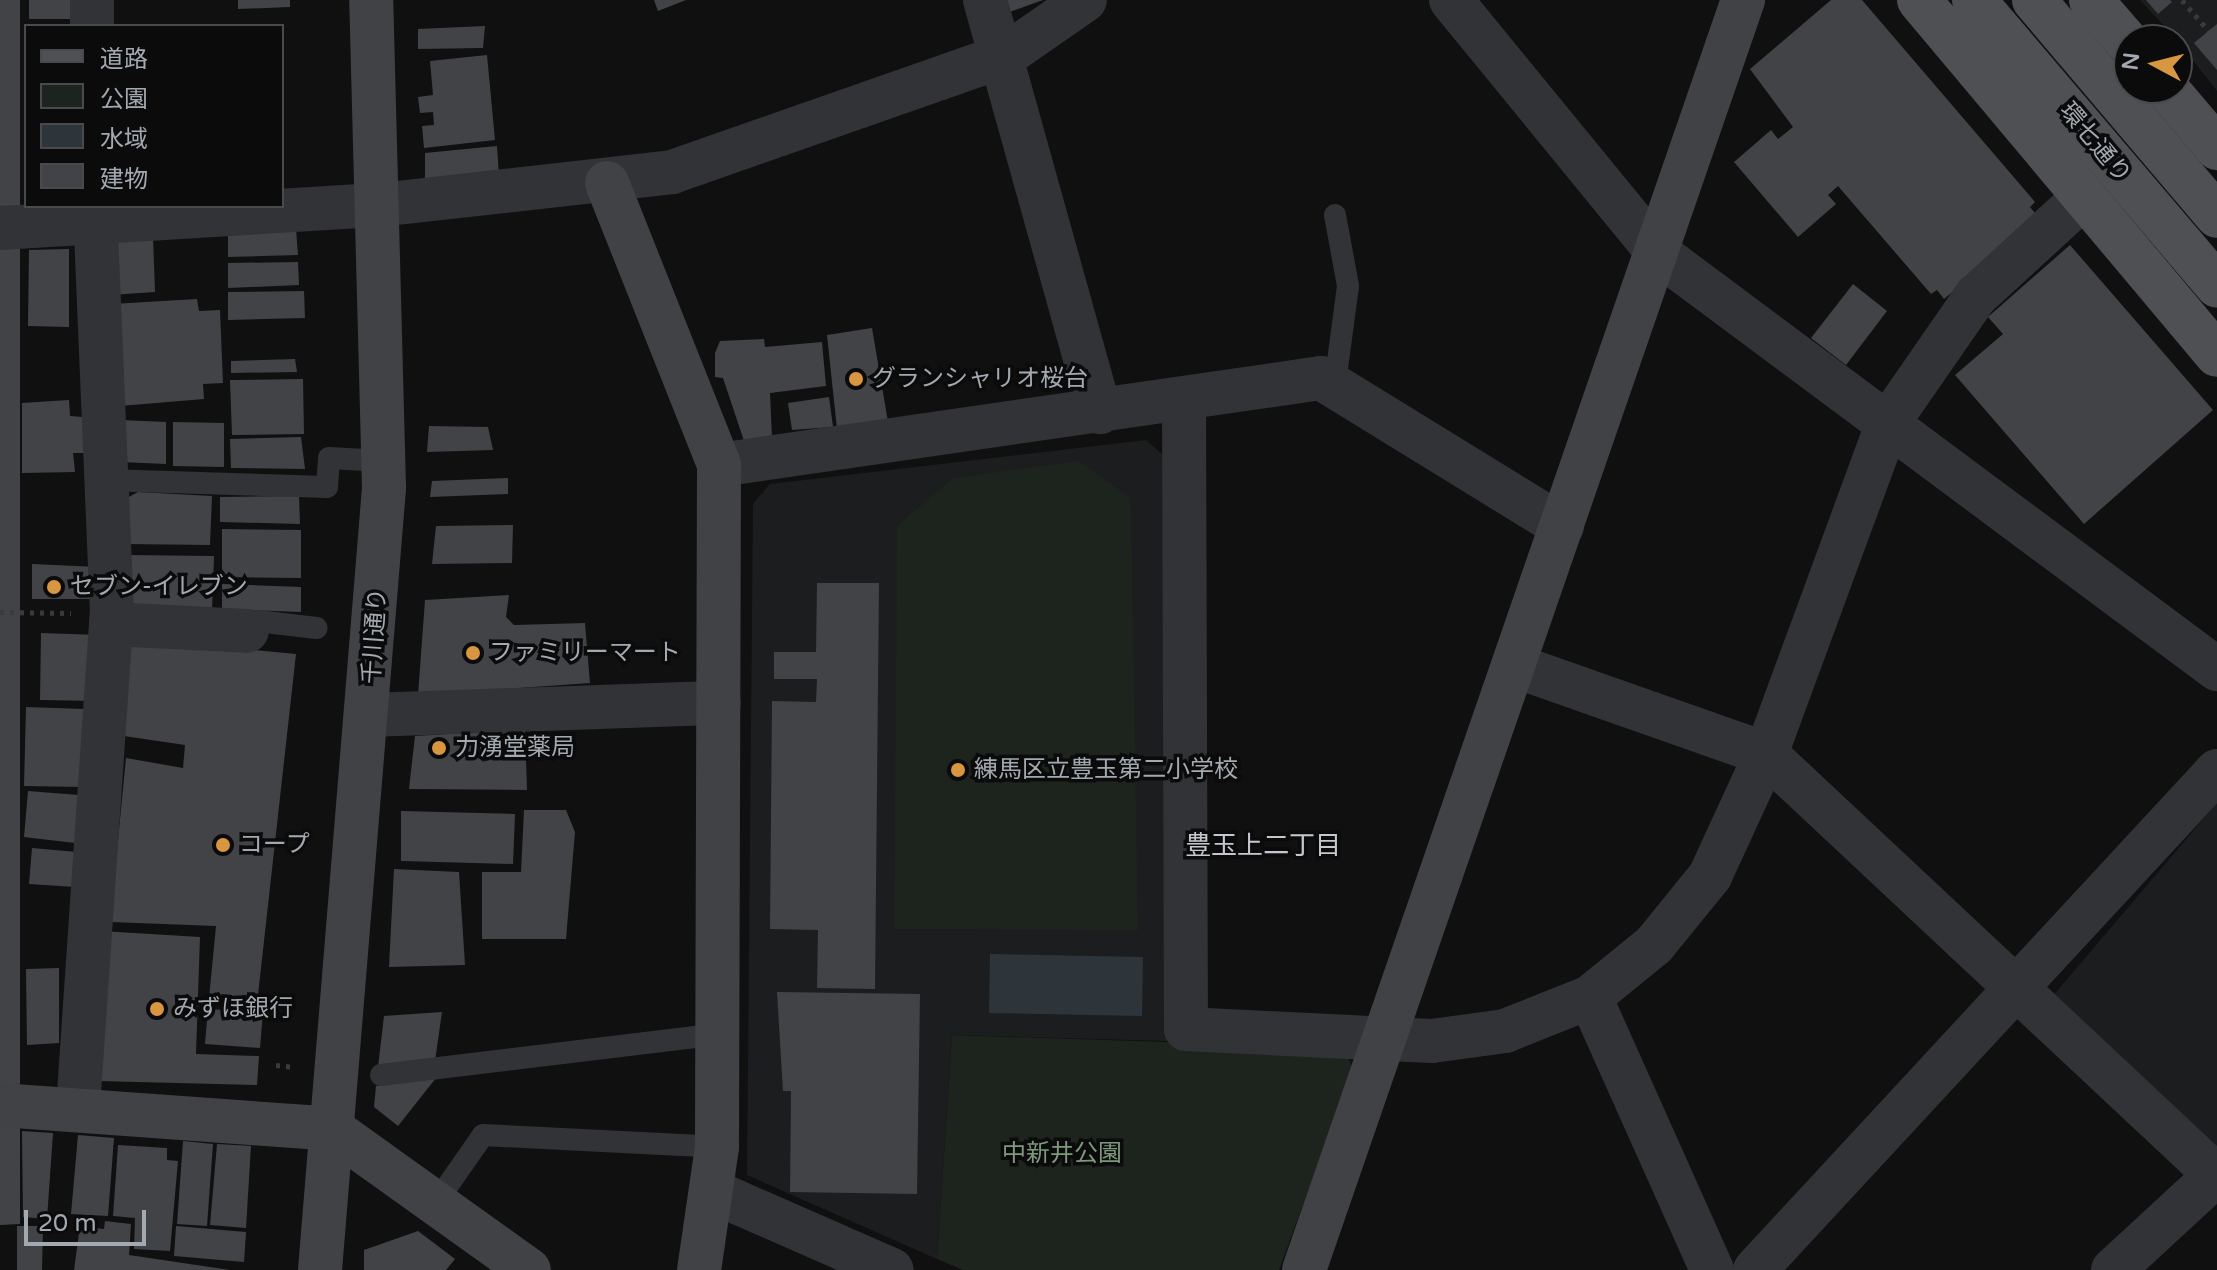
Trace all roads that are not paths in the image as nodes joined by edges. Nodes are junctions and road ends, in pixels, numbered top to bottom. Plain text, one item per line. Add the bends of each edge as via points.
1 (92, 0) edge
2 (371, 0) edge
3 (985, 0) edge
4 (1085, 0) edge
5 (1451, 0) edge
6 (1743, 0) edge
7 (1919, 0) edge
8 (1974, 0) edge
9 (2034, 0) edge
10 (2091, 0) edge
11 (92, 24) edge
12 (2113, 25) edge
13 (1006, 55) junction
14 (2180, 104) edge
15 (2217, 148) edge
16 (607, 183) junction
17 (2083, 198) junction
18 (379, 205) junction
19 (95, 214) edge
20 (1335, 215) dead end
21 (2217, 216) edge
22 (0, 228) edge
23 (1658, 253) junction
24 (2217, 286) edge
25 (2217, 355) edge
26 (1335, 384) junction
27 (1184, 400) junction
28 (1100, 412) junction
29 (1888, 423) junction
30 (384, 461) junction
31 (719, 465) junction
32 (106, 480) junction
33 (1562, 526) junction
34 (111, 619) junction
35 (317, 628) dead end
36 (247, 631) joint
37 (1516, 666) junction
38 (2217, 669) edge
39 (719, 703) junction
40 (369, 715) junction
41 (1766, 754) junction
42 (2217, 771) edge
43 (2013, 989) junction
44 (1590, 997) junction
45 (718, 1034) junction
46 (1386, 1035) junction
47 (381, 1075) dead end
48 (0, 1105) edge
49 (78, 1108) junction
50 (332, 1129) junction
51 (717, 1147) junction
52 (2216, 1176) edge
53 (714, 1192) junction
54 (437, 1201) junction
55 (320, 1270) edge
56 (529, 1270) edge
57 (699, 1270) edge
58 (892, 1270) edge
59 (1304, 1270) edge
60 (1712, 1270) edge
61 (1755, 1270) edge
62 (2113, 1270) edge

1 - 11 street
2 - 18 street, 千川通り
3 - 13 street
4 - 13 street
5 - 23 street
6 - 23 street
7 - 17 main road
8 - 24 main road, 環七通り
9 - 21 main road, 環七通り
10 - 12 main road
13 - 16 street via 727,157
13 - 28 street
14 - 15 main road
16 - 18 street
16 - 31 street
17 - 25 main road
17 - 29 street via 1976,296
18 - 19 street
18 - 30 street, 千川通り
19 - 22 street
19 - 32 street
20 - 26 lane via 1348,286
23 - 29 street
23 - 33 street
26 - 27 street via 1321,378
26 - 33 street
27 - 28 street
27 - 46 street via 1186,1029
28 - 31 street
29 - 38 street
29 - 41 street
30 - 32 lane via 329,458 327,487
30 - 40 street, 千川通り
31 - 39 street
32 - 34 street
33 - 37 street
34 - 36 street
34 - 49 street
35 - 36 lane via 257,621
37 - 41 street
37 - 46 street
39 - 40 street
39 - 45 street
40 - 50 street, 千川通り
41 - 43 street
41 - 44 street via 1710,876 1654,945
42 - 43 street
43 - 52 street
43 - 61 street
44 - 46 street via 1505,1031 1432,1041
44 - 60 street
45 - 47 lane
45 - 51 street
46 - 59 street
48 - 49 street
49 - 50 street
50 - 54 street
50 - 55 street, 千川通り
51 - 53 street
51 - 54 lane via 483,1135
52 - 62 street
53 - 57 street
53 - 58 street
54 - 56 street

